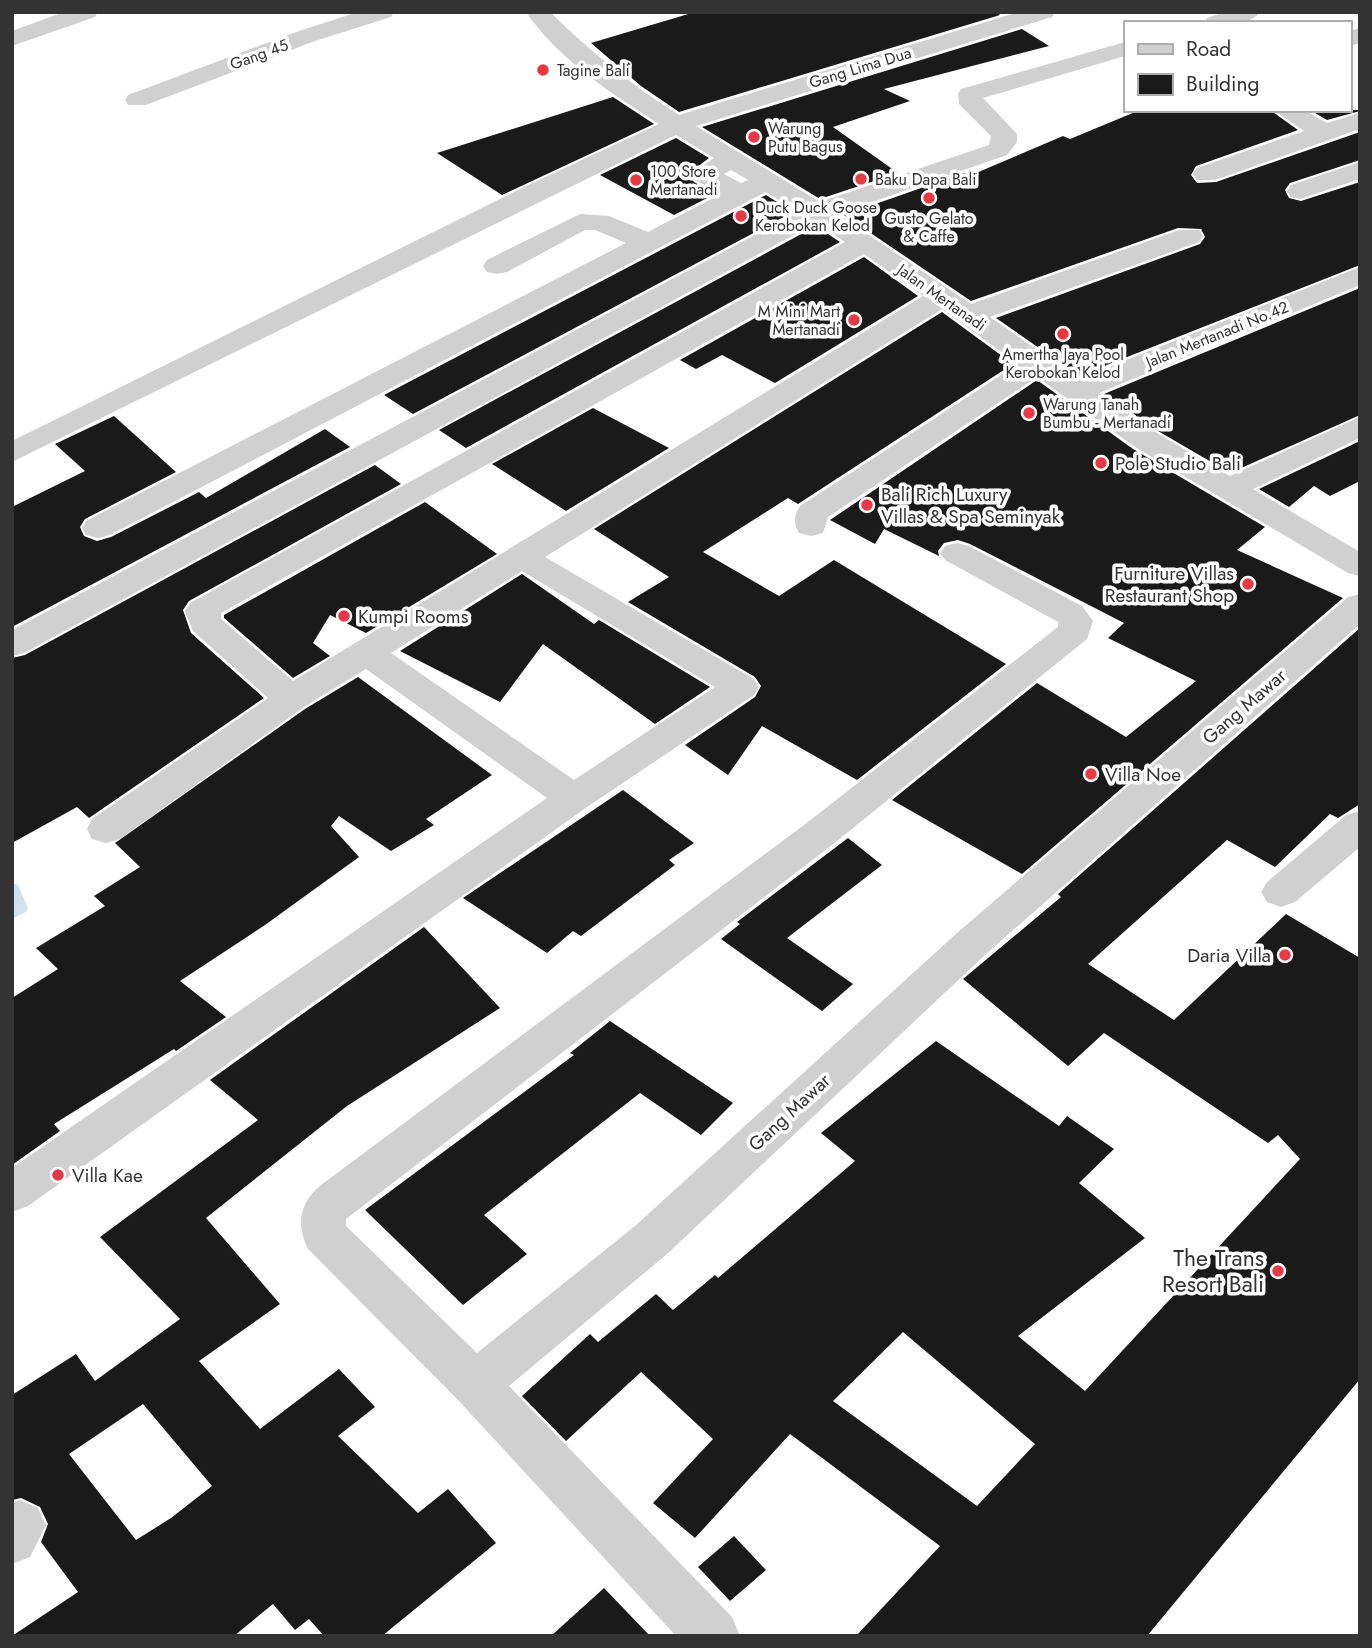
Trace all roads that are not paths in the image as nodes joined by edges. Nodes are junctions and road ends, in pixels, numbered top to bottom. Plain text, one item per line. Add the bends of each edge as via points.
1 (87, 12) edge
2 (383, 12) edge
3 (1044, 12) edge
4 (1249, 12) edge
5 (543, 13) edge
6 (1222, 21) edge
7 (12, 39) edge
8 (1124, 49) edge
9 (136, 100) dead end
10 (1289, 112) edge
11 (1360, 120) edge
12 (677, 125) junction
13 (1324, 132) junction
14 (732, 159) junction
15 (1360, 170) edge
16 (1206, 174) dead end
17 (768, 180) junction
18 (1300, 191) dead end
19 (741, 194) junction
20 (817, 212) junction
21 (1189, 236) dead end
22 (649, 242) junction
23 (865, 242) junction
24 (497, 266) dead end
25 (1360, 275) edge
26 (955, 306) junction
27 (1036, 365) junction
28 (1074, 392) junction
29 (1360, 426) edge
30 (12, 453) edge
31 (1227, 489) junction
32 (811, 526) dead end
33 (99, 528) dead end
34 (957, 553) dead end
35 (520, 556) junction
36 (1360, 566) edge
37 (1360, 605) edge
38 (12, 645) edge
39 (366, 652) junction
40 (291, 699) junction
41 (574, 798) junction
42 (1360, 825) edge
43 (106, 829) dead end
44 (1281, 892) dead end
45 (12, 1193) edge
46 (475, 1384) junction
47 (713, 1636) edge

1 - 7 street
2 - 9 street, Gang 45
3 - 12 street, Gang Lima Dua
4 - 6 street
5 - 12 street, Jalan Mertanadi via 601,74
8 - 20 street via 971,94 971,104 1003,134 998,150
10 - 13 street
11 - 13 street
12 - 14 street, Jalan Mertanadi
12 - 30 street, Gang Lima Dua
13 - 16 street
14 - 17 street, Jalan Mertanadi
14 - 19 street via 704,174
15 - 18 street
17 - 19 street
17 - 20 street, Jalan Mertanadi
19 - 22 street
20 - 23 street, Jalan Mertanadi
20 - 38 street
21 - 26 street
22 - 24 street via 598,222 580,222
22 - 33 street
23 - 26 street, Jalan Mertanadi
23 - 40 street via 208,605 202,611 205,623
25 - 28 street, Jalan Mertanadi No.42
26 - 27 street, Jalan Mertanadi
26 - 35 street
27 - 28 street, Jalan Mertanadi
27 - 32 street via 812,513
28 - 31 street, Jalan Mertanadi
29 - 31 street
31 - 36 street, Jalan Mertanadi
34 - 46 street via 1070,614 1076,621 1075,631 818,835 325,1209 324,1235
35 - 39 street
35 - 41 street via 741,687
37 - 46 street, Gang Mawar via 971,944 651,1240
39 - 40 street
39 - 41 street
40 - 43 street
41 - 45 street
42 - 44 street
46 - 47 street

